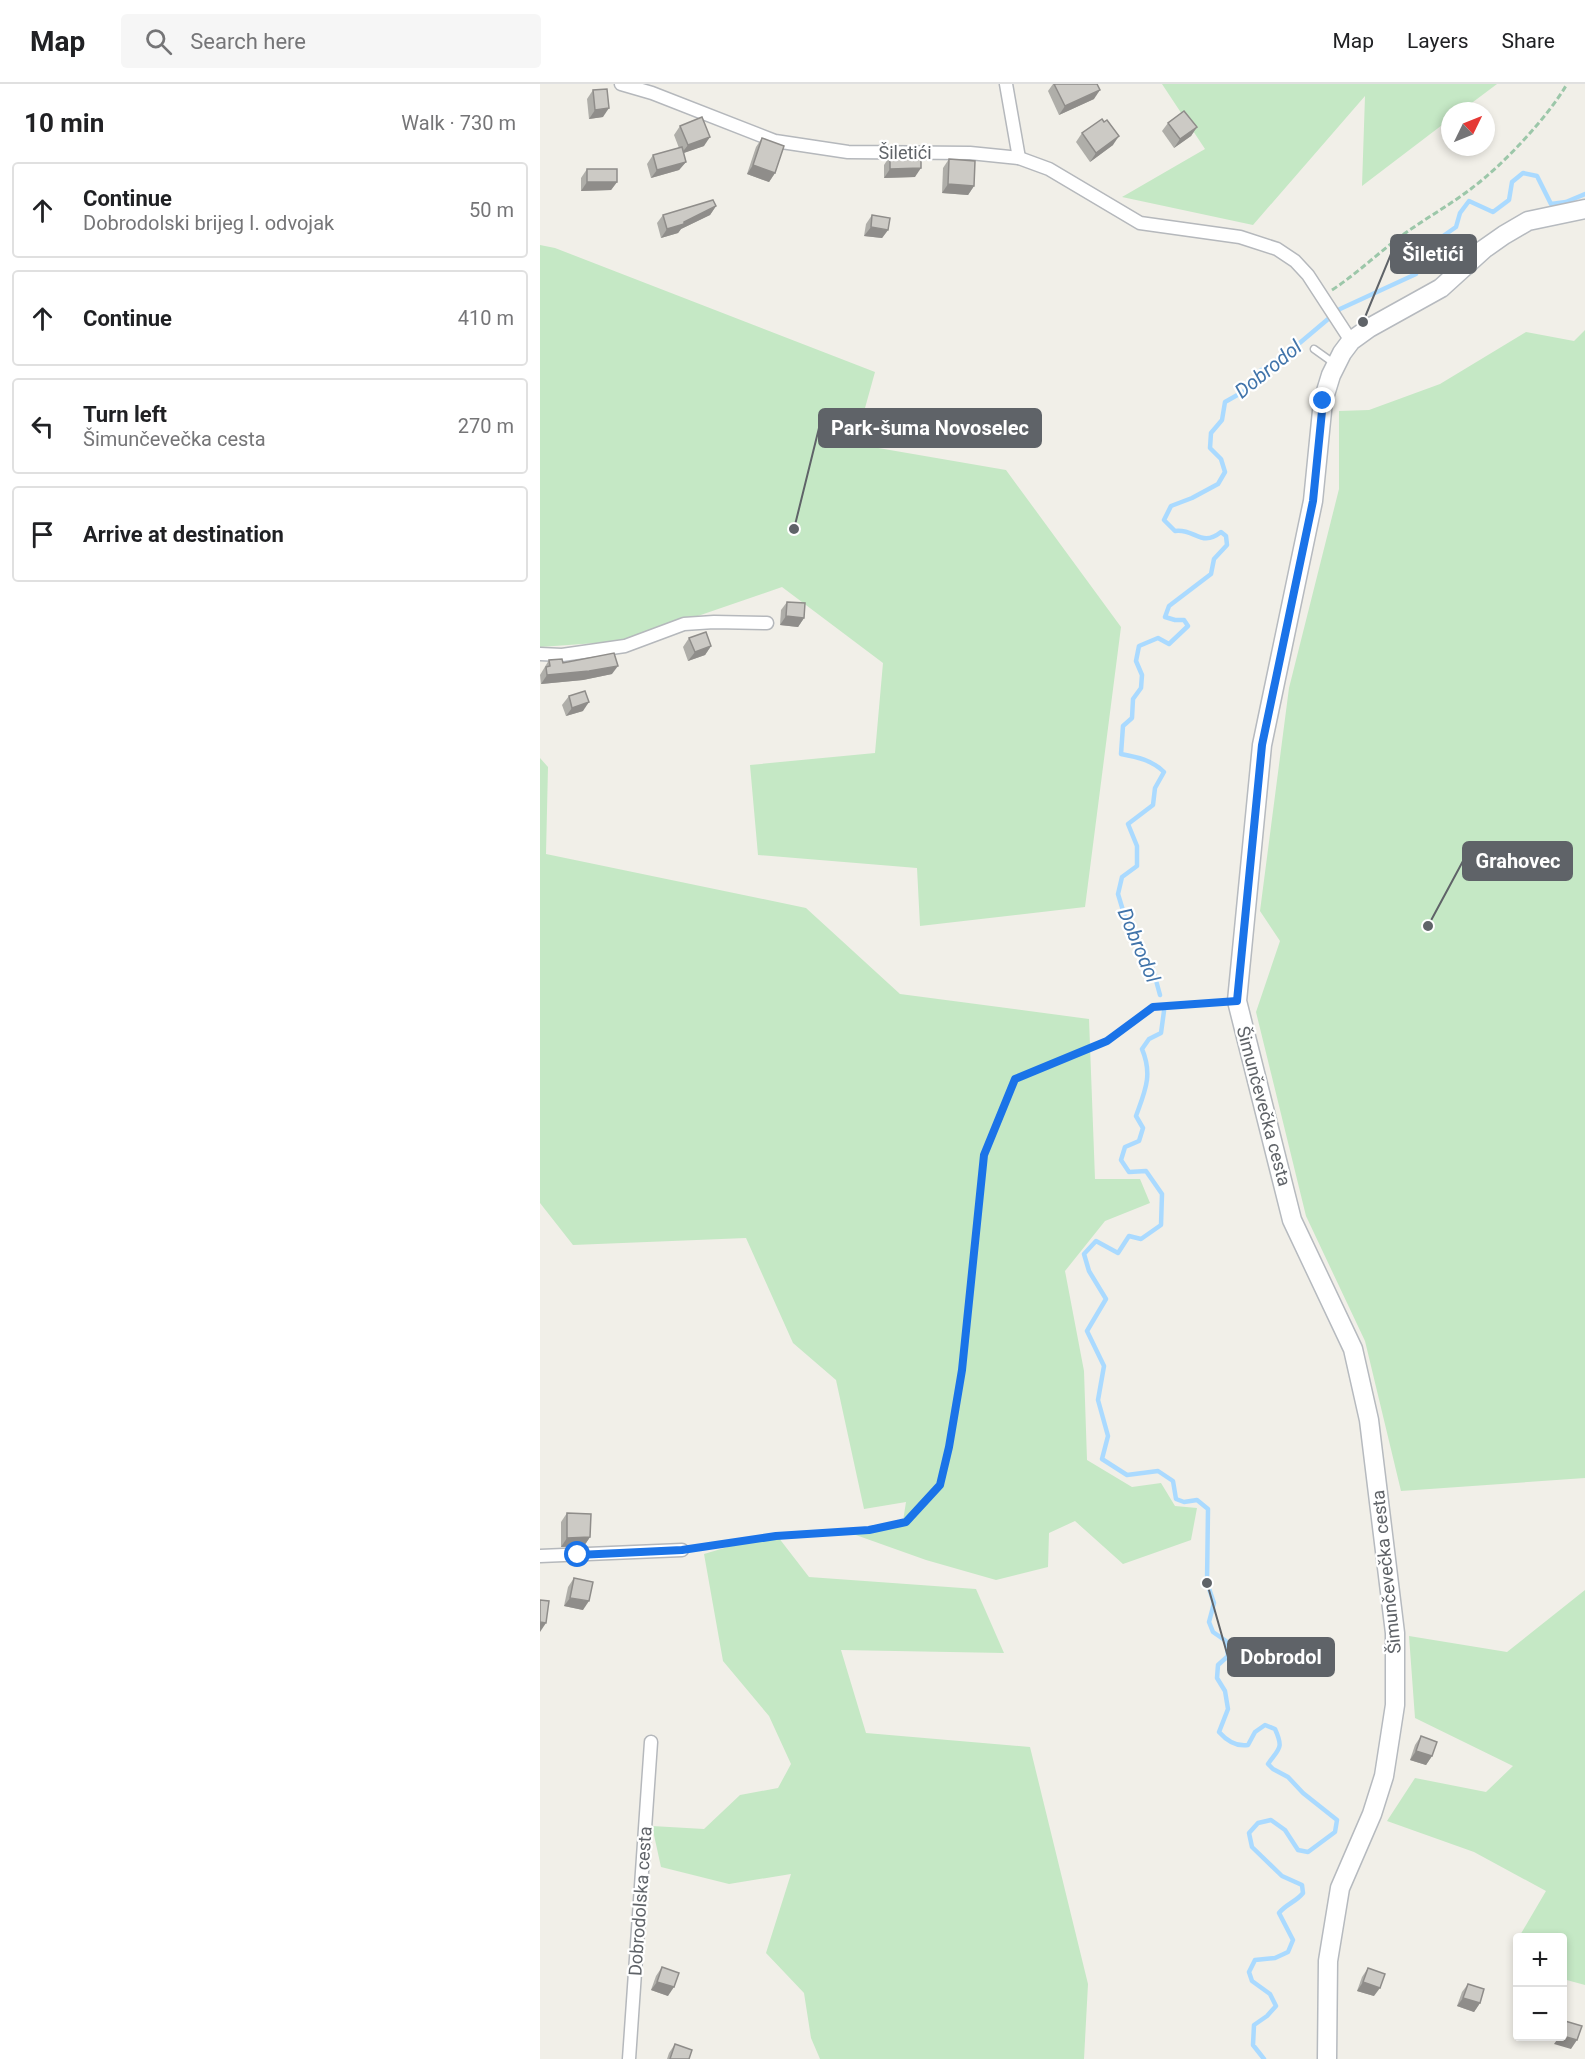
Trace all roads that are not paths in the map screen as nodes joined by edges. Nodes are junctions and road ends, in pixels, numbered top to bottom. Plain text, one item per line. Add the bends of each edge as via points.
1 (621, 84) edge
2 (1006, 84) edge
3 (1019, 158) junction
4 (1585, 209) edge
5 (1351, 342) junction
6 (1314, 349) dead end
7 (1336, 364) junction
8 (767, 623) dead end
9 (540, 654) edge
10 (682, 1550) road end
11 (540, 1556) edge
12 (651, 1742) dead end
13 (629, 2059) edge
14 (1327, 2059) edge

1 - 3 street, Šiletići via 775,141 848,152 970,153
2 - 3 street
3 - 5 street, Šiletići via 1049,169 1140,223 1240,237 1277,249 1308,275
4 - 5 street, Šimunčevečka cesta via 1520,225 1484,249 1441,288
5 - 7 street, Šimunčevečka cesta
6 - 7 lane
7 - 14 street, Šimunčevečka cesta via 1323,401 1313,501 1262,745 1237,1001 1292,1220 1353,1350 1370,1420 1395,1633 1395,1705 1384,1776 1340,1888 1328,1962
8 - 9 street via 684,624 626,646 562,655
10 - 11 street
12 - 13 street, Dobrodolska cesta

